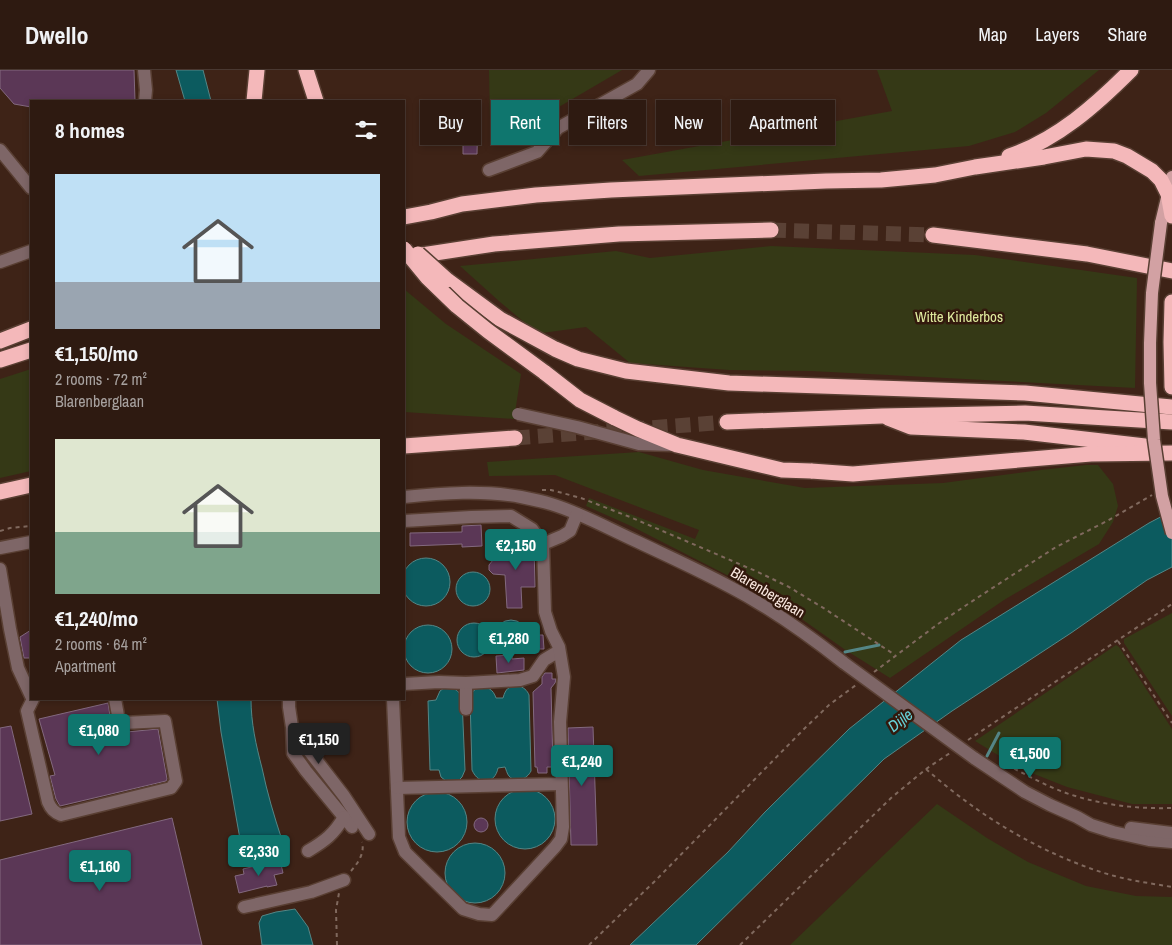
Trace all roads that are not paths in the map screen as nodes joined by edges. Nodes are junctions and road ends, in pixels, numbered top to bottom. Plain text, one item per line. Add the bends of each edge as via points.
1 (144, 70) edge
2 (257, 70) edge
3 (306, 70) edge
4 (649, 70) edge
5 (1132, 70) edge
6 (145, 100) edge
7 (254, 100) edge
8 (316, 100) edge
9 (0, 150) edge
10 (975, 167) junction
11 (489, 170) dead end
12 (1172, 177) edge
13 (30, 187) edge
14 (1168, 194) junction
15 (405, 217) edge
16 (1167, 220) edge
17 (771, 230) tunnel mouth
18 (933, 236) tunnel mouth
19 (405, 242) edge
20 (30, 250) edge
21 (405, 250) edge
22 (405, 258) edge
23 (0, 262) edge
24 (1172, 271) edge
25 (1172, 302) edge
26 (30, 323) edge
27 (30, 329) edge
28 (0, 334) edge
29 (0, 341) edge
30 (30, 350) edge
31 (0, 360) edge
32 (1172, 387) edge
33 (1172, 407) edge
34 (518, 414) dead end
35 (882, 416) junction
36 (727, 422) tunnel mouth
37 (1172, 422) edge
38 (515, 438) tunnel mouth
39 (677, 445) junction
40 (405, 446) edge
41 (1172, 452) edge
42 (30, 485) edge
43 (0, 492) edge
44 (405, 497) edge
45 (577, 514) junction
46 (405, 521) edge
47 (1172, 534) edge
48 (30, 542) edge
49 (542, 544) junction
50 (0, 548) edge
51 (0, 569) edge
52 (559, 650) junction
53 (466, 683) junction
54 (405, 684) edge
55 (30, 693) edge
56 (31, 700) edge
57 (115, 700) edge
58 (289, 700) edge
59 (392, 700) edge
60 (466, 709) dead end
61 (292, 727) junction
62 (561, 784) junction
63 (397, 788) junction
64 (344, 817) junction
65 (1077, 817) junction
66 (352, 827) dead end
67 (1172, 833) edge
68 (369, 834) dead end
69 (1172, 842) edge
70 (308, 852) dead end
71 (344, 880) dead end
72 (244, 907) dead end

1 - 6 street
2 - 7 highway
3 - 8 highway
4 - 11 street via 637,84 558,128 537,152
5 - 10 highway via 1106,95 1046,139 1023,151
9 - 13 street
10 - 14 highway via 1086,149 1114,151 1152,171
10 - 15 highway via 881,180 536,195 462,204
12 - 14 main road
14 - 16 highway
16 - 47 main road, bridge via 1156,256 1152,293 1150,383 1162,496
17 - 22 highway via 619,234 494,244
18 - 24 highway via 1088,254
19 - 33 highway, bridge via 447,280 500,319 578,359 626,371 729,383 1025,393
20 - 23 street
21 - 39 highway, bridge via 457,306 580,400
25 - 32 highway
26 - 28 highway
27 - 29 highway
30 - 31 highway
34 - 39 street, bridge via 639,444
35 - 36 highway
35 - 37 highway via 1025,413
35 - 41 highway via 911,428 1024,432 1111,441
38 - 40 highway
39 - 41 highway, bridge via 782,470 853,474 1091,454
42 - 43 highway
44 - 45 street, Blarenberglaan via 488,493 551,504
45 - 49 street via 570,531
45 - 65 street, Blarenberglaan, bridge via 756,601 974,758 1025,792
46 - 49 street via 511,516 532,529
48 - 50 street
49 - 52 street via 545,612
51 - 55 street via 18,668
52 - 53 street via 544,660 533,676 520,680
52 - 62 street via 564,677 560,722
53 - 54 street
53 - 60 street
56 - 57 street via 27,711 48,802 61,815 170,788 176,781 165,720 123,723 119,721
58 - 61 street
59 - 63 street
61 - 64 street via 293,753
61 - 68 street
62 - 63 street
62 - 63 street via 561,839 492,915 462,909 405,852 399,837
64 - 66 street
64 - 70 street via 332,835
65 - 67 street, Blarenberglaan
65 - 69 street, Blarenberglaan via 1113,832
71 - 72 street via 311,892

